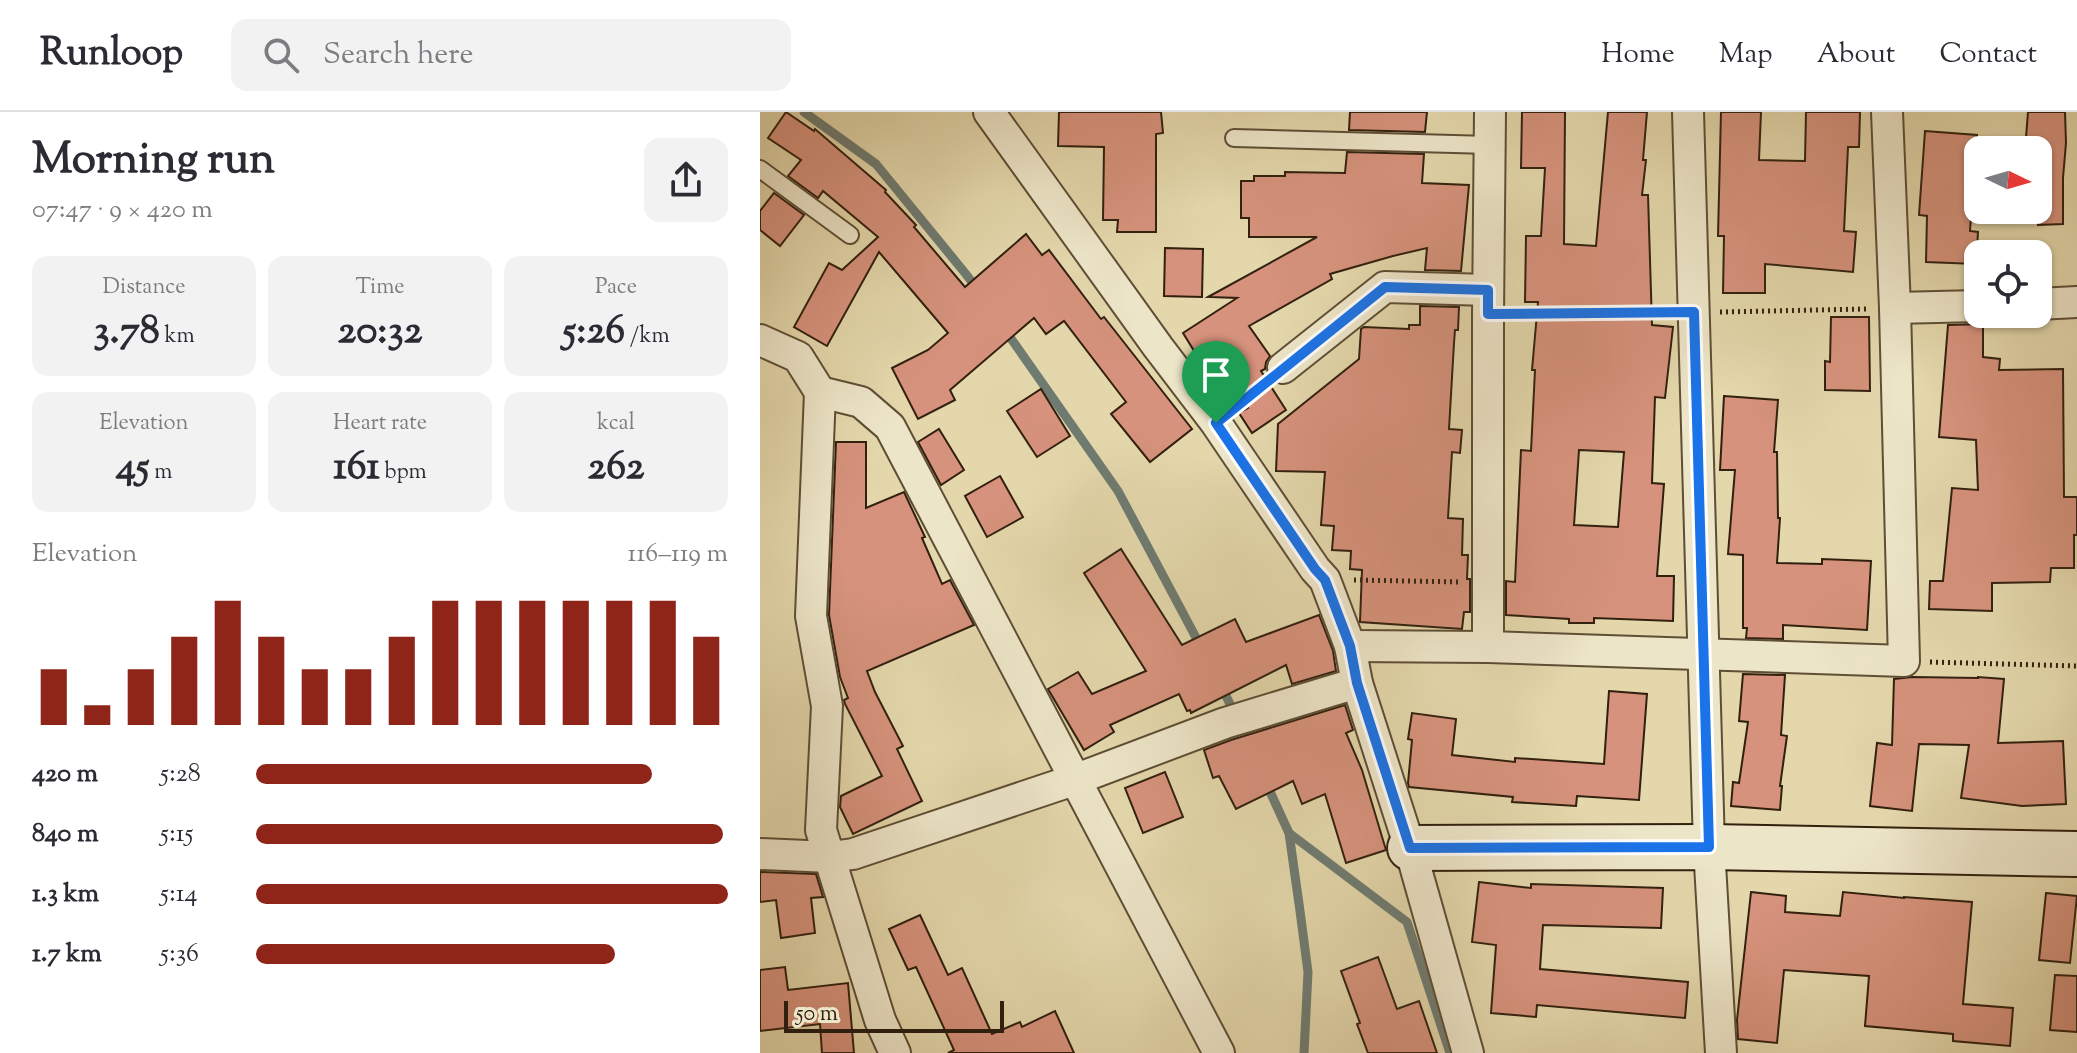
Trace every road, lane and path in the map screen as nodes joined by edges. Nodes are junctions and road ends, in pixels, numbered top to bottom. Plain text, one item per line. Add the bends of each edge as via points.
1 (989, 112) edge
2 (1490, 112) edge
3 (1688, 112) edge
4 (1887, 112) edge
5 (1234, 138) dead end
6 (1490, 145) junction
7 (760, 169) edge
8 (850, 235) dead end
9 (1488, 302) junction
10 (2077, 302) edge
11 (2052, 303) edge
12 (1964, 306) edge
13 (1895, 308) junction
14 (1694, 312) junction
15 (760, 340) edge
16 (1283, 368) joint
17 (820, 392) junction
18 (1216, 423) junction
19 (1325, 580) junction
20 (1489, 583) junction
21 (1350, 646) junction
22 (1488, 647) junction
23 (1703, 654) junction
24 (1904, 661) junction
25 (2077, 666) edge
26 (1357, 683) junction
27 (1074, 780) junction
28 (1709, 847) junction
29 (1410, 848) junction
30 (760, 854) edge
31 (2077, 854) edge
32 (830, 857) junction
33 (895, 1053) edge
34 (1219, 1053) edge
35 (1468, 1053) edge
36 (1721, 1053) edge

1 - 18 street
2 - 6 street
3 - 14 street
4 - 13 street
5 - 6 lane
6 - 9 street
7 - 8 lane
9 - 14 path
9 - 16 street via 1385,287
9 - 20 street
10 - 11 street
12 - 13 street
13 - 14 path
13 - 24 street
14 - 23 street
15 - 17 street via 798,357
16 - 18 path
17 - 27 street via 861,402 890,427
17 - 32 street via 811,616 827,706 821,830
18 - 19 street
19 - 20 path
19 - 21 street
20 - 22 street
21 - 22 street
21 - 26 street
22 - 23 street
23 - 24 street
23 - 28 street
24 - 25 path
26 - 27 street via 1225,723
26 - 29 street
27 - 32 street via 853,854
27 - 34 street
28 - 29 street
28 - 31 street
28 - 36 street
29 - 35 street
30 - 32 street
32 - 33 street

